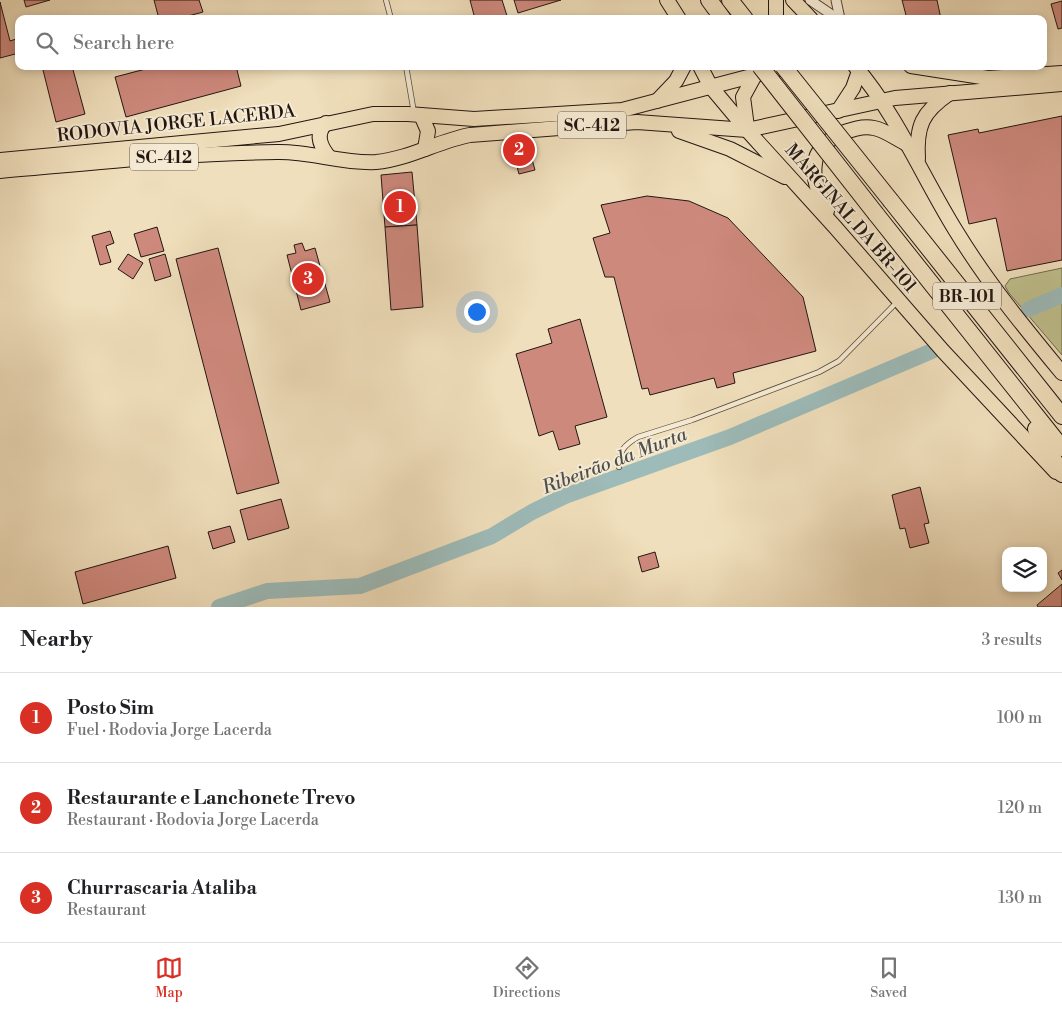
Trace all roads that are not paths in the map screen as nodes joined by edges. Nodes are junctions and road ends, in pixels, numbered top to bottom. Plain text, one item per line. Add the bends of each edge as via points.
1 (386, 0) edge
2 (667, 0) edge
3 (708, 0) edge
4 (730, 0) edge
5 (776, 0) edge
6 (836, 0) edge
7 (801, 2) edge
8 (390, 15) edge
9 (676, 15) edge
10 (720, 15) edge
11 (742, 15) edge
12 (776, 15) edge
13 (809, 15) edge
14 (815, 15) edge
15 (830, 15) edge
16 (838, 15) edge
17 (407, 70) edge
18 (682, 70) edge
19 (702, 70) edge
20 (758, 70) edge
21 (786, 70) edge
22 (857, 70) edge
23 (858, 70) edge
24 (935, 70) edge
25 (1062, 73) edge
26 (1062, 84) edge
27 (711, 87) junction
28 (951, 93) junction
29 (881, 100) junction
30 (656, 103) junction
31 (838, 111) junction
32 (417, 114) junction
33 (326, 123) junction
34 (650, 123) junction
35 (747, 130) junction
36 (908, 145) junction
37 (425, 149) junction
38 (329, 157) junction
39 (0, 160) edge
40 (919, 164) junction
41 (0, 171) edge
42 (794, 182) junction
43 (835, 227) junction
44 (898, 300) junction
45 (1062, 373) edge
46 (1010, 384) junction
47 (1042, 391) junction
48 (1062, 408) edge
49 (1062, 416) edge
50 (1062, 448) edge
51 (619, 467) dead end
52 (1062, 476) edge

1 - 8 lane
2 - 9 main road
3 - 10 highway
4 - 11 highway
5 - 12 main road
6 - 16 street
7 - 13 main road
7 - 14 main road
7 - 15 street
17 - 32 lane
18 - 30 main road via 676,82
19 - 27 main road, MARGINAL DA BR-101
20 - 27 main road, RODOVIA JORGE LACERDA
20 - 35 main road via 743,97
20 - 46 highway, BR-101, bridge
21 - 47 highway, BR-101, bridge
22 - 31 main road via 853,88
23 - 29 main road
24 - 25 main road via 982,78
26 - 28 main road, RODOVIA JORGE LACERDA
27 - 30 main road, RODOVIA JORGE LACERDA / SC-412
27 - 35 main road, MARGINAL DA BR-101
28 - 29 main road, RODOVIA JORGE LACERDA
28 - 40 main road via 926,113 917,141
29 - 31 main road, RODOVIA JORGE LACERDA
29 - 36 main road
30 - 32 main road, RODOVIA JORGE LACERDA / SC-412 via 616,110 488,119
31 - 35 main road, RODOVIA JORGE LACERDA
32 - 33 main road, RODOVIA JORGE LACERDA / SC-412 via 363,115
32 - 37 main road via 428,131
33 - 38 main road via 320,131 320,140
33 - 39 main road, RODOVIA JORGE LACERDA / SC-412 via 293,132 224,141
34 - 35 main road, RODOVIA JORGE LACERDA / SC-412
34 - 37 main road, RODOVIA JORGE LACERDA / SC-412 via 470,135
34 - 42 main road via 730,149
35 - 42 main road, MARGINAL DA BR-101
36 - 40 main road
36 - 43 main road via 873,128 856,127 839,134 823,147 815,160 814,177 818,193
37 - 38 main road, RODOVIA JORGE LACERDA / SC-412 via 402,158 374,162
38 - 41 main road, RODOVIA JORGE LACERDA / SC-412 via 263,152 142,158
40 - 45 main road via 956,231 993,288
42 - 43 main road, MARGINAL DA BR-101
43 - 44 main road, MARGINAL DA BR-101
44 - 51 lane via 839,361 754,397 638,437 622,448
44 - 52 main road, MARGINAL DA BR-101 via 943,352
46 - 50 highway, BR-101
46 - 52 highway
47 - 48 highway
47 - 49 highway, BR-101

